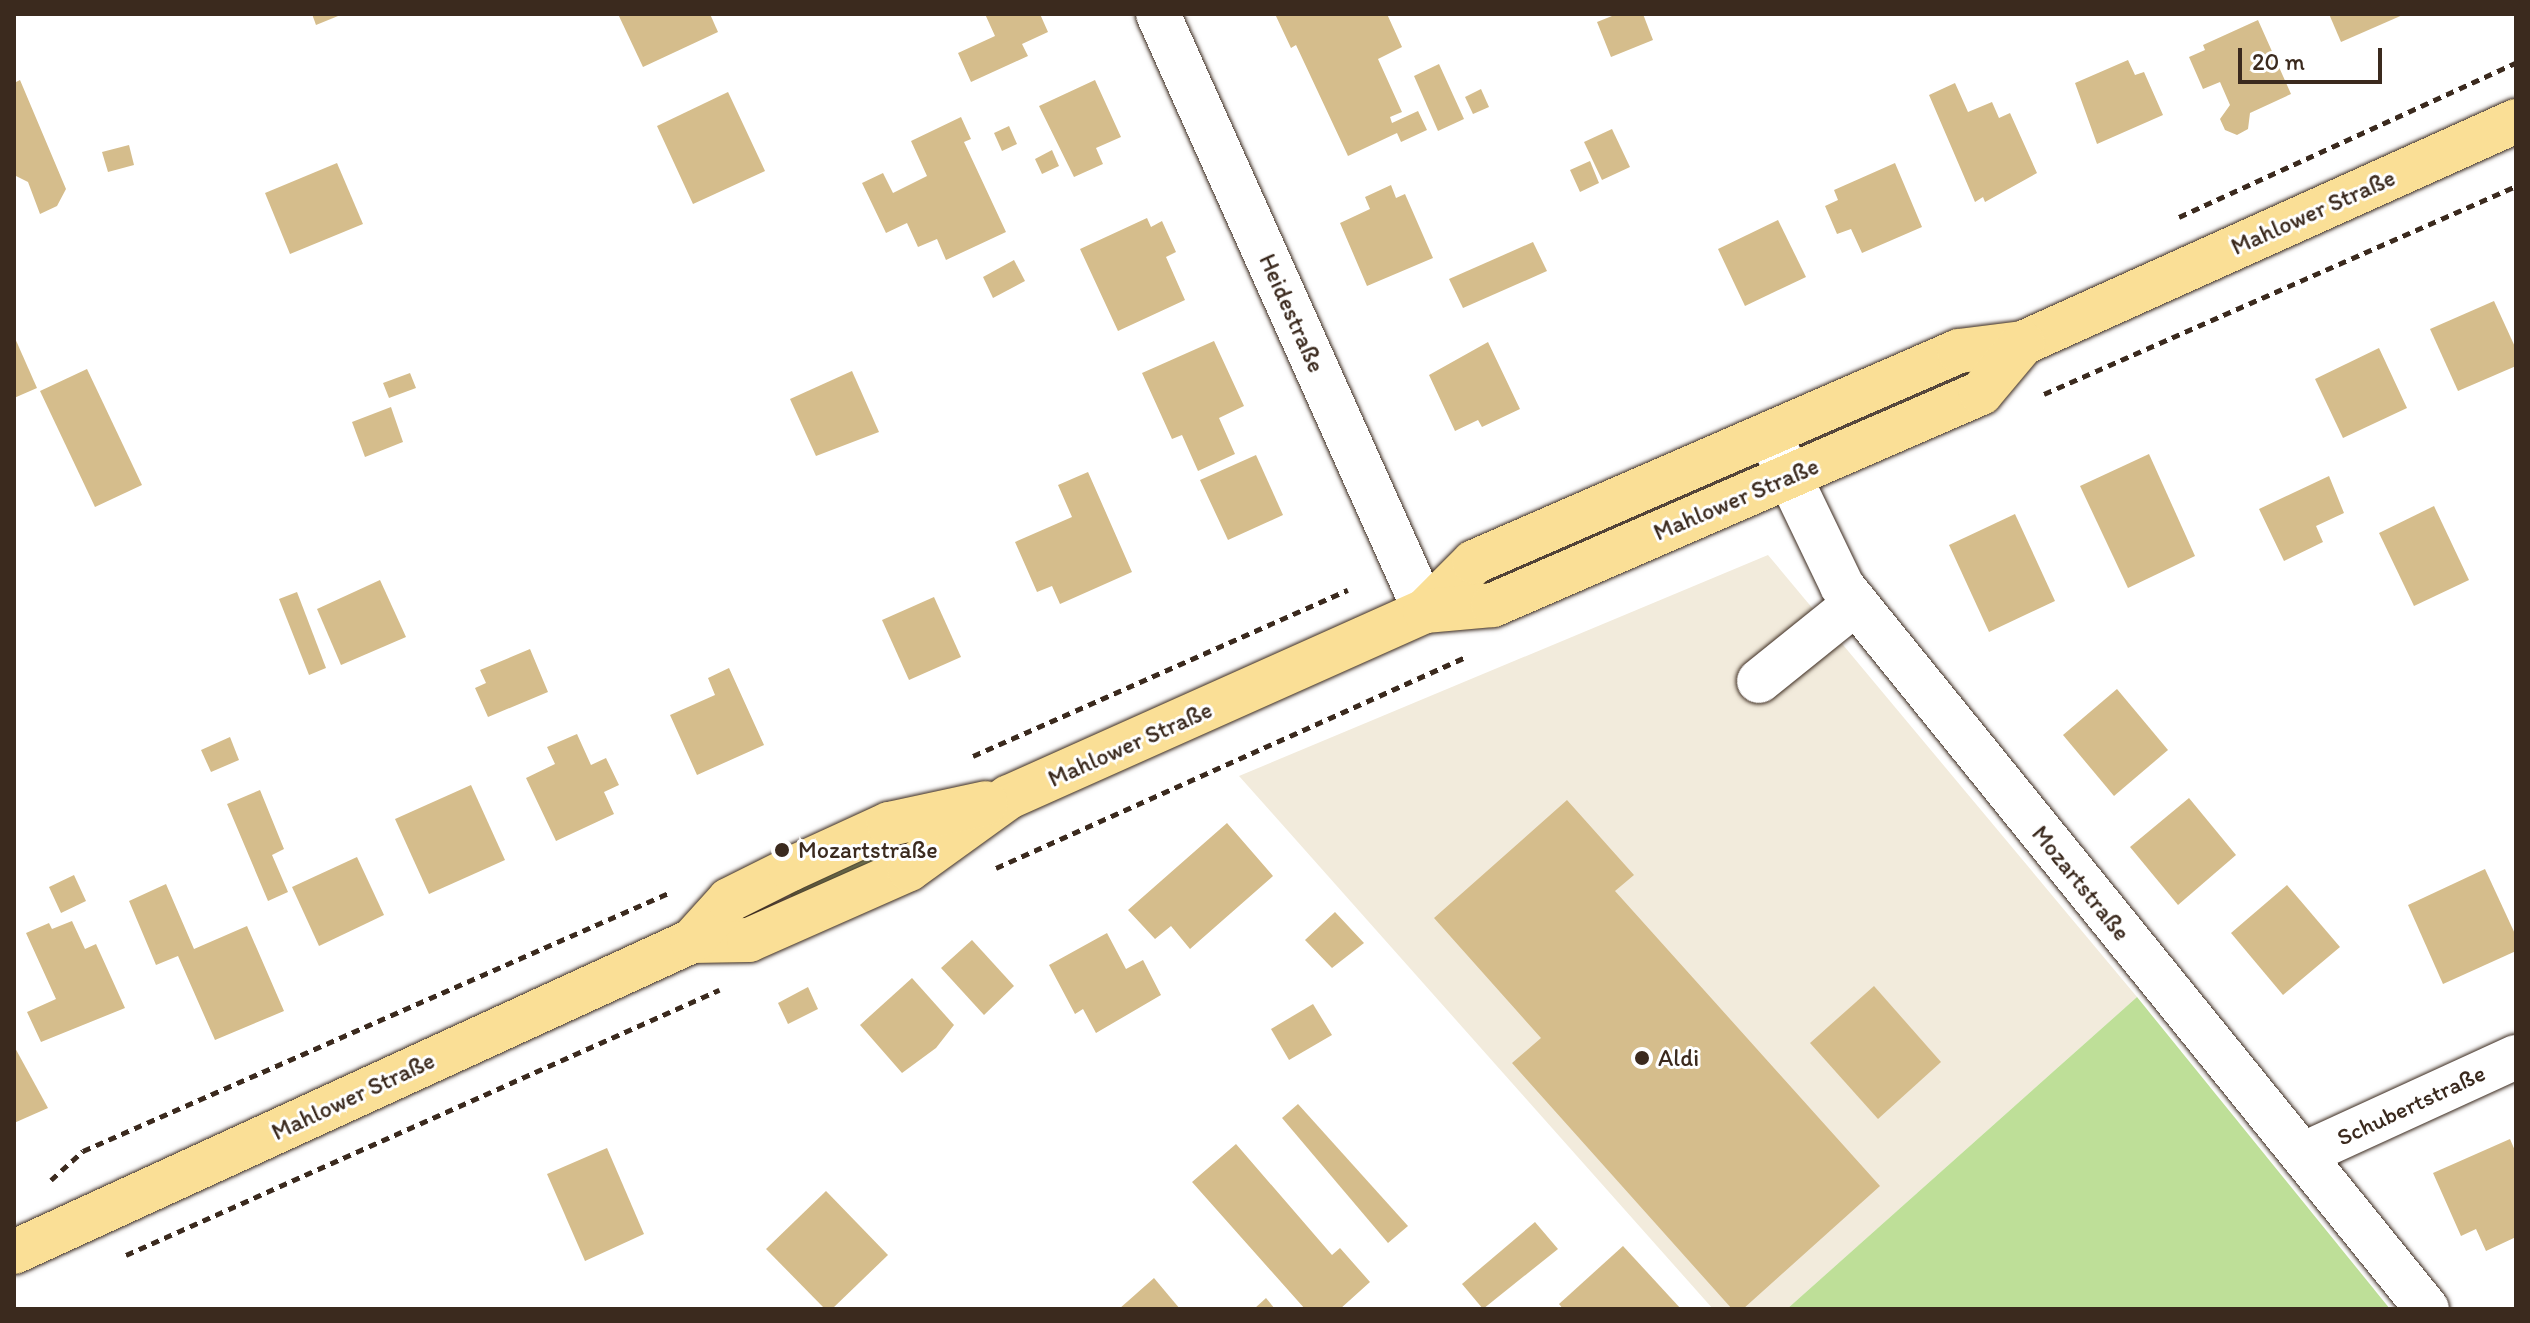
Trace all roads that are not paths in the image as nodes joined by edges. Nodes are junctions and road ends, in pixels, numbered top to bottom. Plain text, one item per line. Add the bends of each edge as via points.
1 (1158, 14) edge
2 (2516, 121) edge
3 (2023, 343) junction
4 (1769, 434) junction
5 (1787, 477) junction
6 (1856, 603) junction
7 (1425, 611) junction
8 (1759, 681) dead end
9 (2516, 1057) edge
10 (2306, 1153) junction
11 (14, 1252) edge
12 (2427, 1309) edge

1 - 7 street, Heidestraße
2 - 3 main road, Mahlower Straße
3 - 4 main road, Mahlower Straße via 1959,351
3 - 5 main road, Mahlower Straße via 1981,393
4 - 5 street, Mozartstraße
4 - 7 main road, Mahlower Straße via 1474,562
5 - 6 street, Mozartstraße via 1842,586
5 - 7 main road, Mahlower Straße via 1493,605
6 - 8 street
6 - 10 street, Mozartstraße via 2200,1032
7 - 11 main road, Mahlower Straße via 1009,797 909,869 749,940 692,941
9 - 10 street, Schubertstraße
10 - 12 street, Mozartstraße

